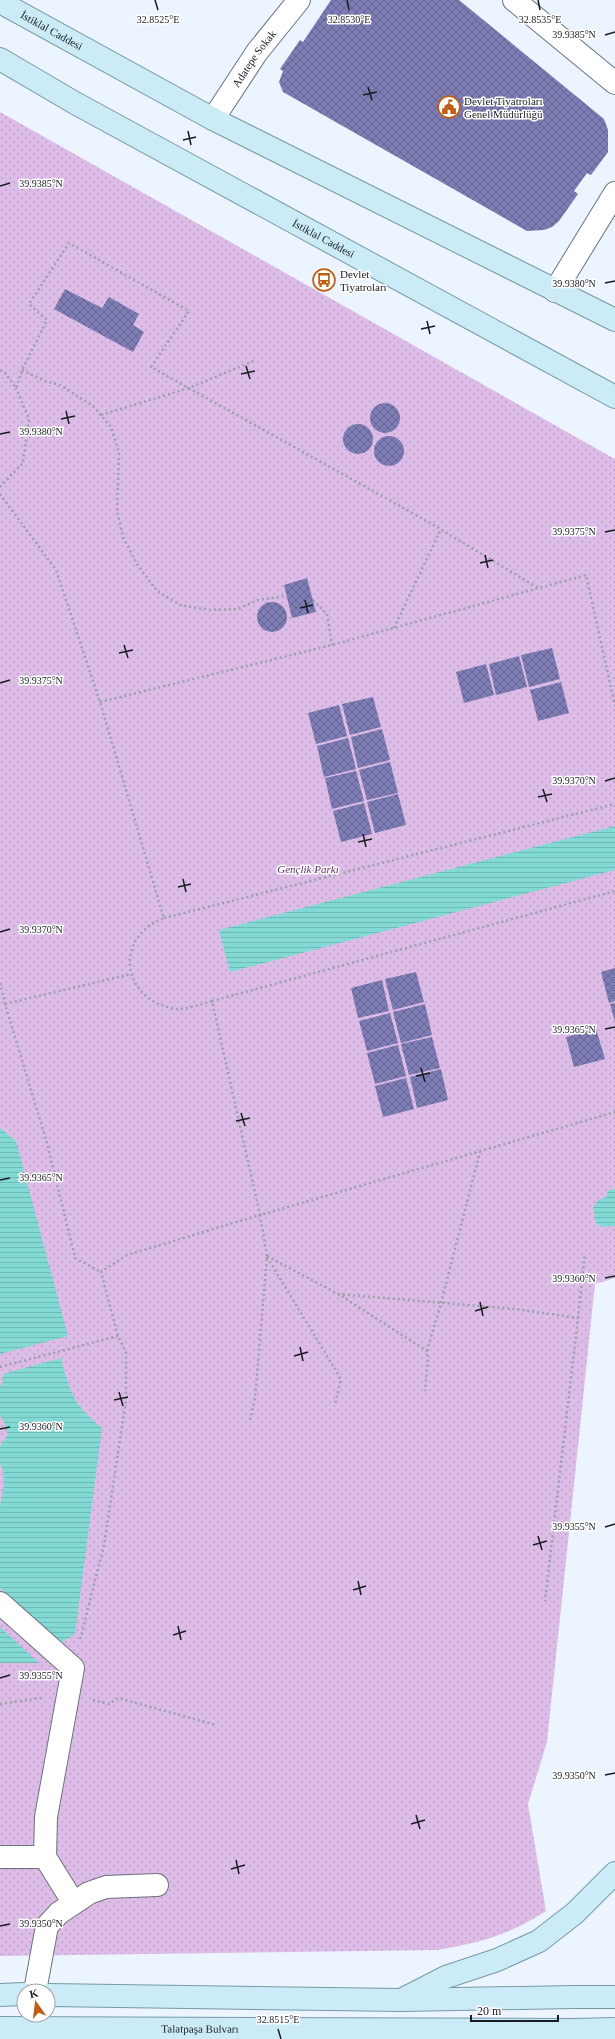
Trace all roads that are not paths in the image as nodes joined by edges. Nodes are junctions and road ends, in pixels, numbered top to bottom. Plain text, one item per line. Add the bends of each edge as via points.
1 (25, 0) edge
2 (299, 0) edge
3 (514, 0) edge
4 (0, 2) edge
5 (0, 59) edge
6 (103, 60) junction
7 (0, 69) edge
8 (615, 83) edge
9 (75, 103) junction
10 (213, 119) junction
11 (615, 193) edge
12 (555, 291) junction
13 (615, 320) edge
14 (615, 397) edge
15 (0, 1603) edge
16 (0, 1857) edge
17 (45, 1858) junction
18 (615, 1873) edge
19 (157, 1885) dead end
20 (73, 1902) junction
21 (36, 1983) edge
22 (16, 1994) edge
23 (0, 1995) edge
24 (56, 1995) edge
25 (615, 1997) edge
26 (401, 2000) junction
27 (0, 2028) edge
28 (615, 2029) edge
29 (399, 2030) junction
30 (422, 2039) edge

1 - 6 main road, İstiklal Caddesi
2 - 10 street, Adatepe Sokak via 257,52
3 - 8 street
4 - 6 main road, İstiklal Caddesi
5 - 9 main road, İstiklal Caddesi
6 - 10 main road, İstiklal Caddesi
7 - 9 main road, İstiklal Caddesi
9 - 14 main road, İstiklal Caddesi
10 - 12 main road, İstiklal Caddesi
11 - 12 street
12 - 13 main road, İstiklal Caddesi
15 - 17 street via 73,1668 46,1817
16 - 17 street
17 - 20 street
18 - 26 main road via 576,1913 539,1940 497,1960 446,1977
19 - 20 street via 106,1887
20 - 21 street via 47,1926
22 - 23 main road
24 - 26 main road
25 - 26 main road, bridge
27 - 29 main road, Talatpaşa Bulvarı
28 - 29 main road, Talatpaşa Bulvarı, bridge
29 - 30 main road

